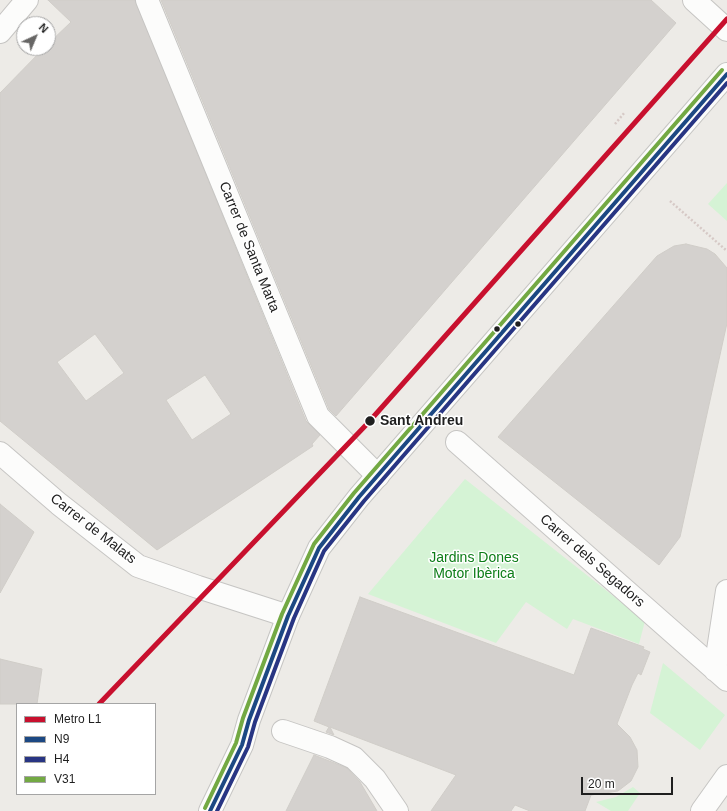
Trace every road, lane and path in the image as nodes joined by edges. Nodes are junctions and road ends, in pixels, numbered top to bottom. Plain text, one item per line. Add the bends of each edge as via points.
1 (147, 0) edge
2 (694, 0) edge
3 (21, 3) edge
4 (727, 30) edge
5 (0, 32) edge
6 (727, 74) edge
7 (625, 112) dead end
8 (615, 124) dead end
9 (670, 201) dead end
10 (727, 251) edge
11 (457, 442) dead end
12 (0, 453) edge
13 (378, 476) junction
14 (727, 591) edge
15 (288, 616) junction
16 (721, 675) edge
17 (283, 731) dead end
18 (727, 776) edge
19 (210, 811) edge
20 (397, 811) edge
21 (702, 811) edge

1 - 13 street, Carrer de Santa Marta via 318,416
2 - 4 street
3 - 5 street
6 - 13 street
7 - 8 path
9 - 10 path
11 - 16 street, Carrer dels Segadors
12 - 15 street, Carrer de Malats via 59,504 138,566
13 - 15 street via 345,513 319,548
14 - 16 street
15 - 19 street via 242,745
17 - 20 street via 354,758 375,779
18 - 21 street

